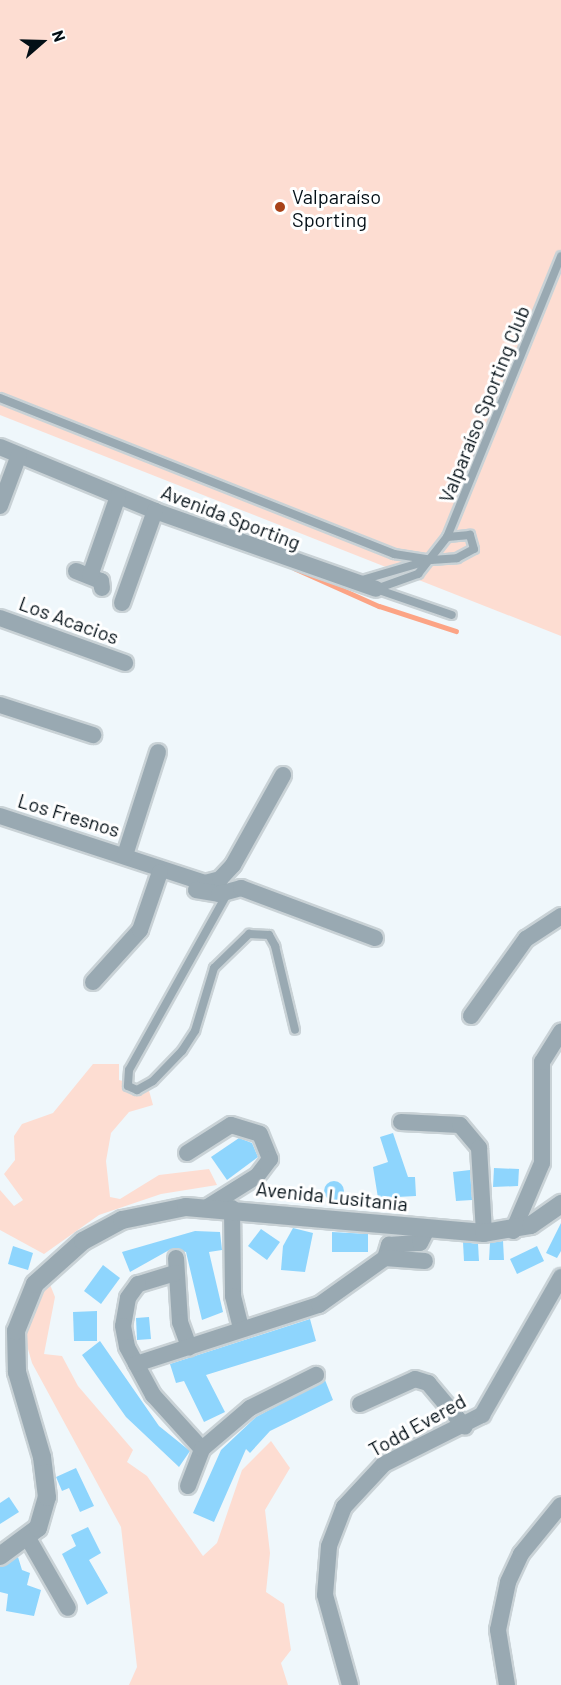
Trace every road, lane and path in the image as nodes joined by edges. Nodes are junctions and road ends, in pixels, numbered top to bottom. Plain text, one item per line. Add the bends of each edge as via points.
1 (561, 256) edge
2 (0, 398) edge
3 (0, 447) edge
4 (19, 455) junction
5 (118, 496) junction
6 (0, 506) edge
7 (155, 511) junction
8 (447, 537) junction
9 (431, 560) junction
10 (90, 578) dead end
11 (348, 583) junction
12 (376, 589) junction
13 (122, 603) dead end
14 (452, 615) dead end
15 (0, 618) edge
16 (125, 663) dead end
17 (0, 705) edge
18 (93, 735) dead end
19 (158, 752) dead end
20 (283, 775) dead end
21 (0, 816) edge
22 (126, 855) junction
23 (168, 874) junction
24 (227, 894) junction
25 (561, 916) edge
26 (375, 938) dead end
27 (93, 982) dead end
28 (471, 1016) dead end
29 (295, 1030) dead end
30 (561, 1031) edge
31 (401, 1122) dead end
32 (187, 1153) dead end
33 (561, 1204) edge
34 (206, 1208) junction
35 (232, 1208) junction
36 (427, 1229) junction
37 (513, 1231) junction
38 (484, 1233) junction
39 (385, 1258) junction
40 (425, 1261) dead end
41 (561, 1277) edge
42 (241, 1328) junction
43 (189, 1347) junction
44 (136, 1364) junction
45 (316, 1375) dead end
46 (360, 1404) dead end
47 (465, 1427) junction
48 (202, 1449) junction
49 (188, 1486) dead end
50 (561, 1505) edge
51 (29, 1540) junction
52 (0, 1556) edge
53 (68, 1608) dead end
54 (350, 1685) edge
55 (507, 1685) edge

1 - 8 lane, Valparaíso Sporting Club
2 - 9 lane via 394,554
3 - 4 street, Avenida Sporting
4 - 5 street, Avenida Sporting
4 - 6 street
5 - 7 street, Avenida Sporting
5 - 10 street
7 - 11 street, Avenida Sporting
7 - 13 street
8 - 9 lane, Valparaíso Sporting Club
8 - 9 lane via 470,535 474,549 457,558
9 - 11 lane
9 - 12 lane, Valparaíso Sporting Club via 418,574
11 - 12 street, Avenida Sporting
12 - 14 lane, Avenida Sporting
15 - 16 street, Los Acacios
17 - 18 street
19 - 22 street, Los Fresnos
20 - 23 street, Los Fresnos via 227,873 206,883
21 - 22 street, Los Fresnos
22 - 23 street, Los Fresnos
23 - 24 street via 196,890
23 - 27 street via 140,930
24 - 26 street via 241,888
24 - 29 lane via 129,1070 128,1086 137,1090 153,1081 182,1051 195,1030 214,968 249,934 269,935 276,946
25 - 28 street via 518,948
30 - 37 street via 542,1062 542,1162
31 - 38 street via 460,1125 479,1148
32 - 34 street via 231,1125 260,1134 270,1159 257,1176
33 - 37 street, Avenida Lusitania
34 - 35 street, Avenida Lusitania
34 - 51 street, Avenida Lusitania via 122,1220 63,1254 35,1284 14,1349 47,1479 44,1512
35 - 36 street, Avenida Lusitania
35 - 42 street, Avenida Lusitania via 233,1296
36 - 38 street, Avenida Lusitania
36 - 39 street, Avenida Lusitania via 420,1243 389,1245
37 - 38 street, Avenida Lusitania
39 - 40 street
39 - 42 street, Avenida Lusitania via 319,1305
41 - 47 street, Todd Evered via 482,1415
42 - 43 street, Avenida Lusitania
43 - 44 street, Avenida Lusitania
43 - 44 street via 180,1322 176,1266 138,1284 128,1298 123,1326
44 - 48 street via 153,1395
45 - 48 street via 250,1408
46 - 47 street via 415,1379 428,1383
47 - 54 street, Todd Evered via 384,1464 344,1507 329,1546 325,1595
48 - 49 street
50 - 55 street via 521,1554 508,1582 498,1630
51 - 52 street
51 - 53 street

